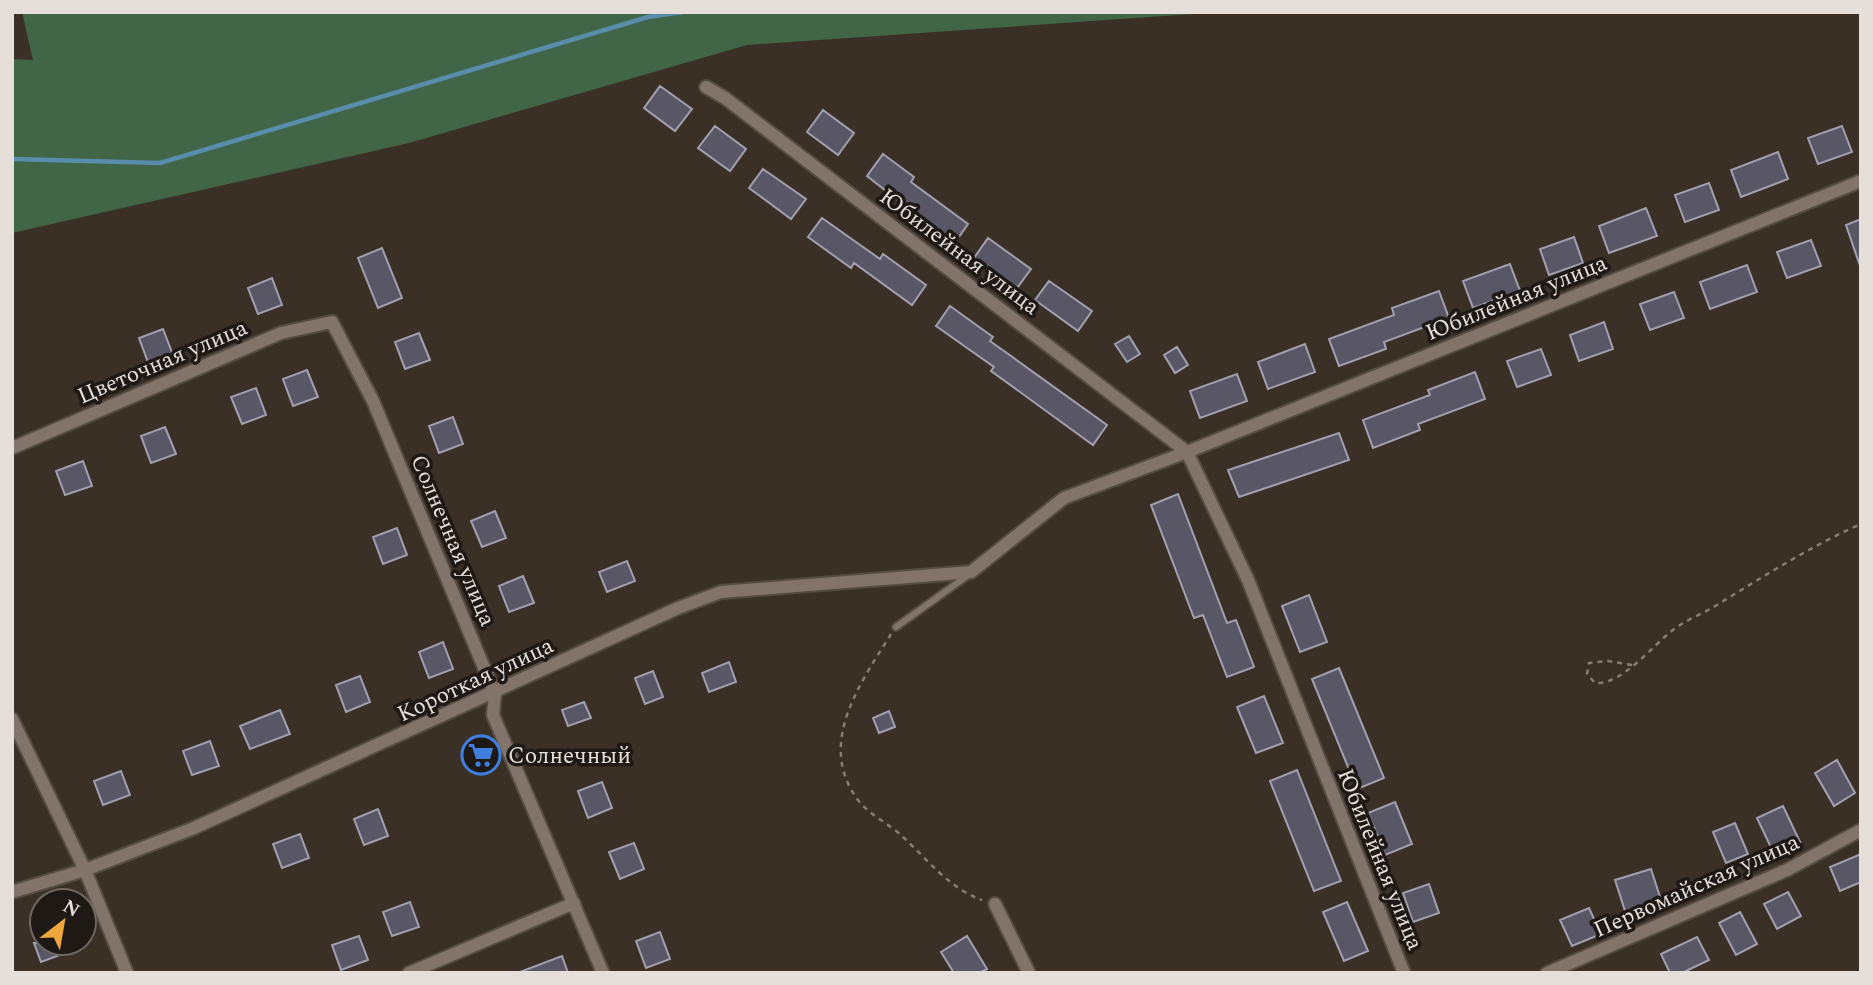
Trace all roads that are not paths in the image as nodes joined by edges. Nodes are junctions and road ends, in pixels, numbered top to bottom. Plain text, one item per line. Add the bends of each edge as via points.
1 (706, 87) dead end
2 (1861, 181) edge
3 (332, 322) joint
4 (12, 448) edge
5 (1187, 452) junction
6 (971, 572) junction
7 (895, 628) road end
8 (495, 694) junction
9 (12, 719) edge
10 (1861, 831) edge
11 (85, 870) junction
12 (12, 892) edge
13 (575, 903) junction
14 (995, 905) road end
15 (128, 973) edge
16 (409, 973) edge
17 (603, 973) edge
18 (1029, 973) edge
19 (1404, 973) edge
20 (1547, 973) edge

1 - 5 street, Юбилейная улица
2 - 5 street, Юбилейная улица
3 - 4 street, Цветочная улица via 281,333
3 - 8 street, Солнечная улица via 373,401
5 - 6 street, Юбилейная улица via 1064,498
5 - 19 street, Юбилейная улица via 1248,580
6 - 7 lane
6 - 8 street, Короткая улица via 721,592
8 - 11 street, Короткая улица via 194,828
8 - 13 street, Солнечная улица via 493,715
9 - 11 street
10 - 20 street, Первомайская улица via 1787,870
11 - 12 street, Короткая улица
11 - 15 street
13 - 16 street
13 - 17 street, Солнечная улица
14 - 18 street

